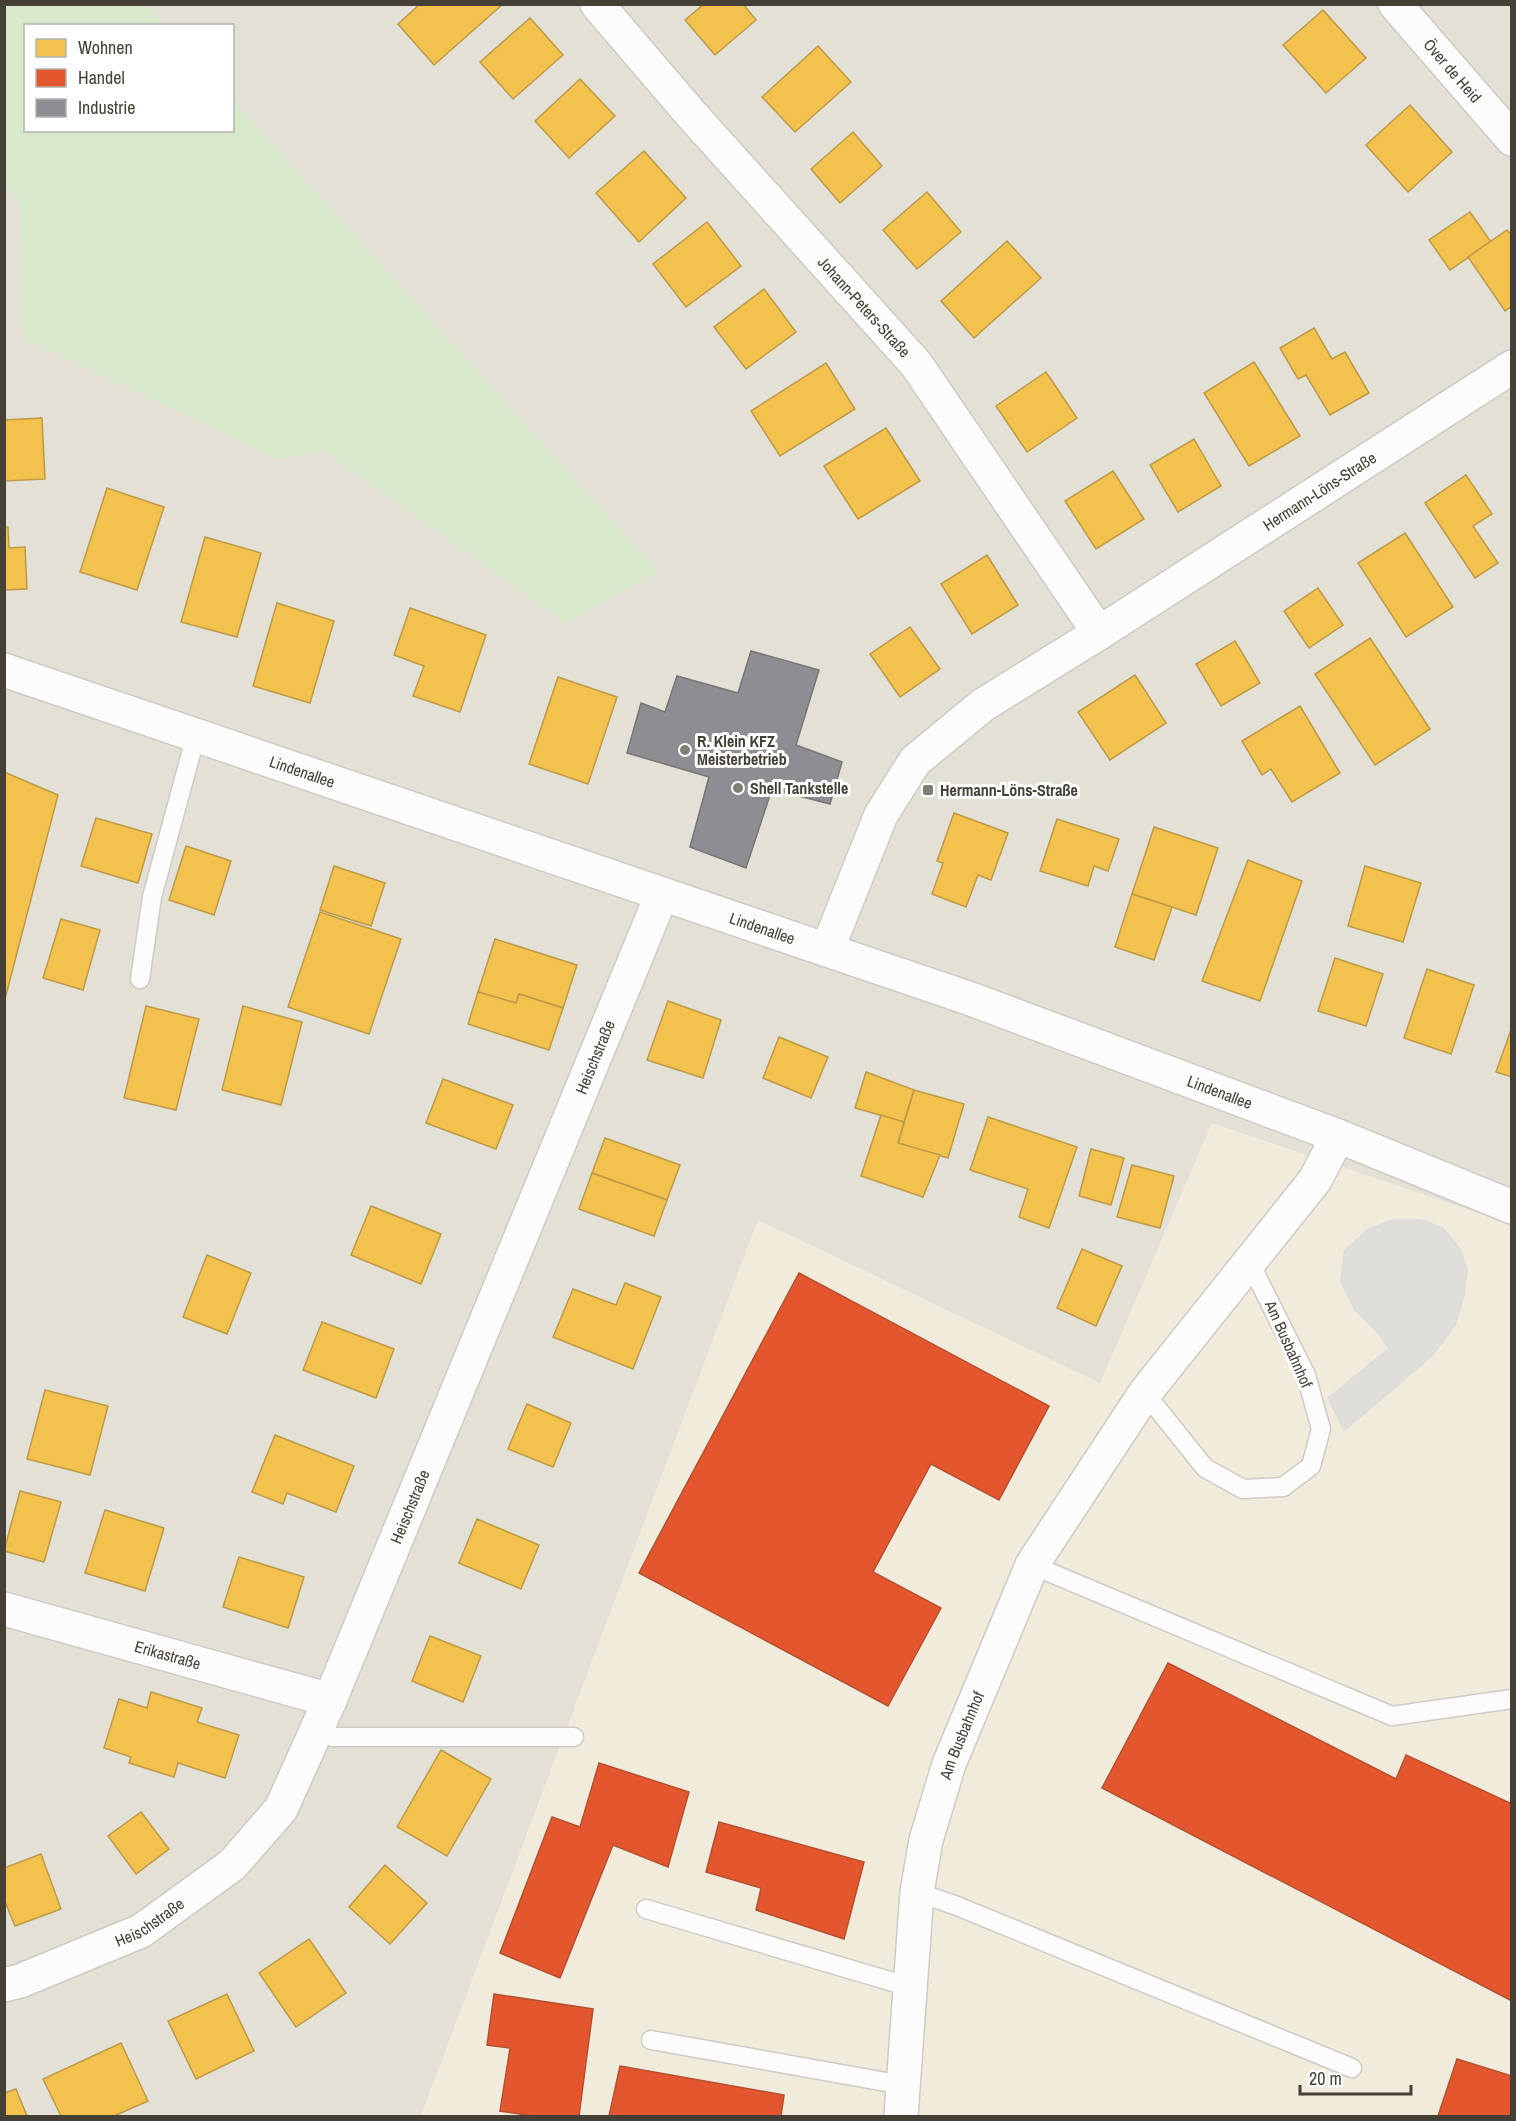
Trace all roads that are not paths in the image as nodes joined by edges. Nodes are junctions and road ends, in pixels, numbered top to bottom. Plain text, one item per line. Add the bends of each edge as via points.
1 (597, 4) edge
2 (1395, 4) edge
3 (1512, 139) edge
4 (1512, 367) edge
5 (1100, 633) junction
6 (4, 670) edge
7 (196, 735) junction
8 (662, 894) junction
9 (827, 950) junction
10 (140, 979) dead end
11 (1338, 1136) junction
12 (1512, 1207) edge
13 (1250, 1261) junction
14 (1144, 1393) junction
15 (1032, 1565) junction
16 (4, 1609) edge
17 (1512, 1699) edge
18 (330, 1700) junction
19 (316, 1732) junction
20 (574, 1737) dead end
21 (917, 1892) junction
22 (646, 1909) dead end
23 (4, 1985) edge
24 (910, 1987) junction
25 (651, 2040) dead end
26 (1352, 2068) dead end
27 (902, 2101) edge

1 - 5 street, Johann-Peters-Straße via 916,364
2 - 3 street, Över de Heid
4 - 5 street, Hermann-Löns-Straße
5 - 9 street, Hermann-Löns-Straße via 983,705 915,761 881,815
6 - 7 street, Lindenallee
7 - 8 street, Lindenallee
7 - 10 lane via 152,897
8 - 9 street, Lindenallee
8 - 18 street, Heischstraße
9 - 11 street, Lindenallee via 971,999
11 - 12 street, Lindenallee
11 - 13 street, Am Busbahnhof via 1315,1179
13 - 14 street, Am Busbahnhof
13 - 14 lane, Am Busbahnhof via 1306,1375 1321,1429 1311,1466 1283,1487 1243,1489 1205,1468
14 - 15 street, Am Busbahnhof
15 - 17 lane via 1392,1716
15 - 21 street, Am Busbahnhof via 949,1764 926,1840
16 - 18 street, Erikastraße
18 - 19 street, Heischstraße
19 - 20 lane via 333,1737
19 - 23 street, Heischstraße via 281,1809 232,1865 141,1931
21 - 24 street, Am Busbahnhof
21 - 26 lane
22 - 24 lane
24 - 27 street, Am Busbahnhof
25 - 27 lane

